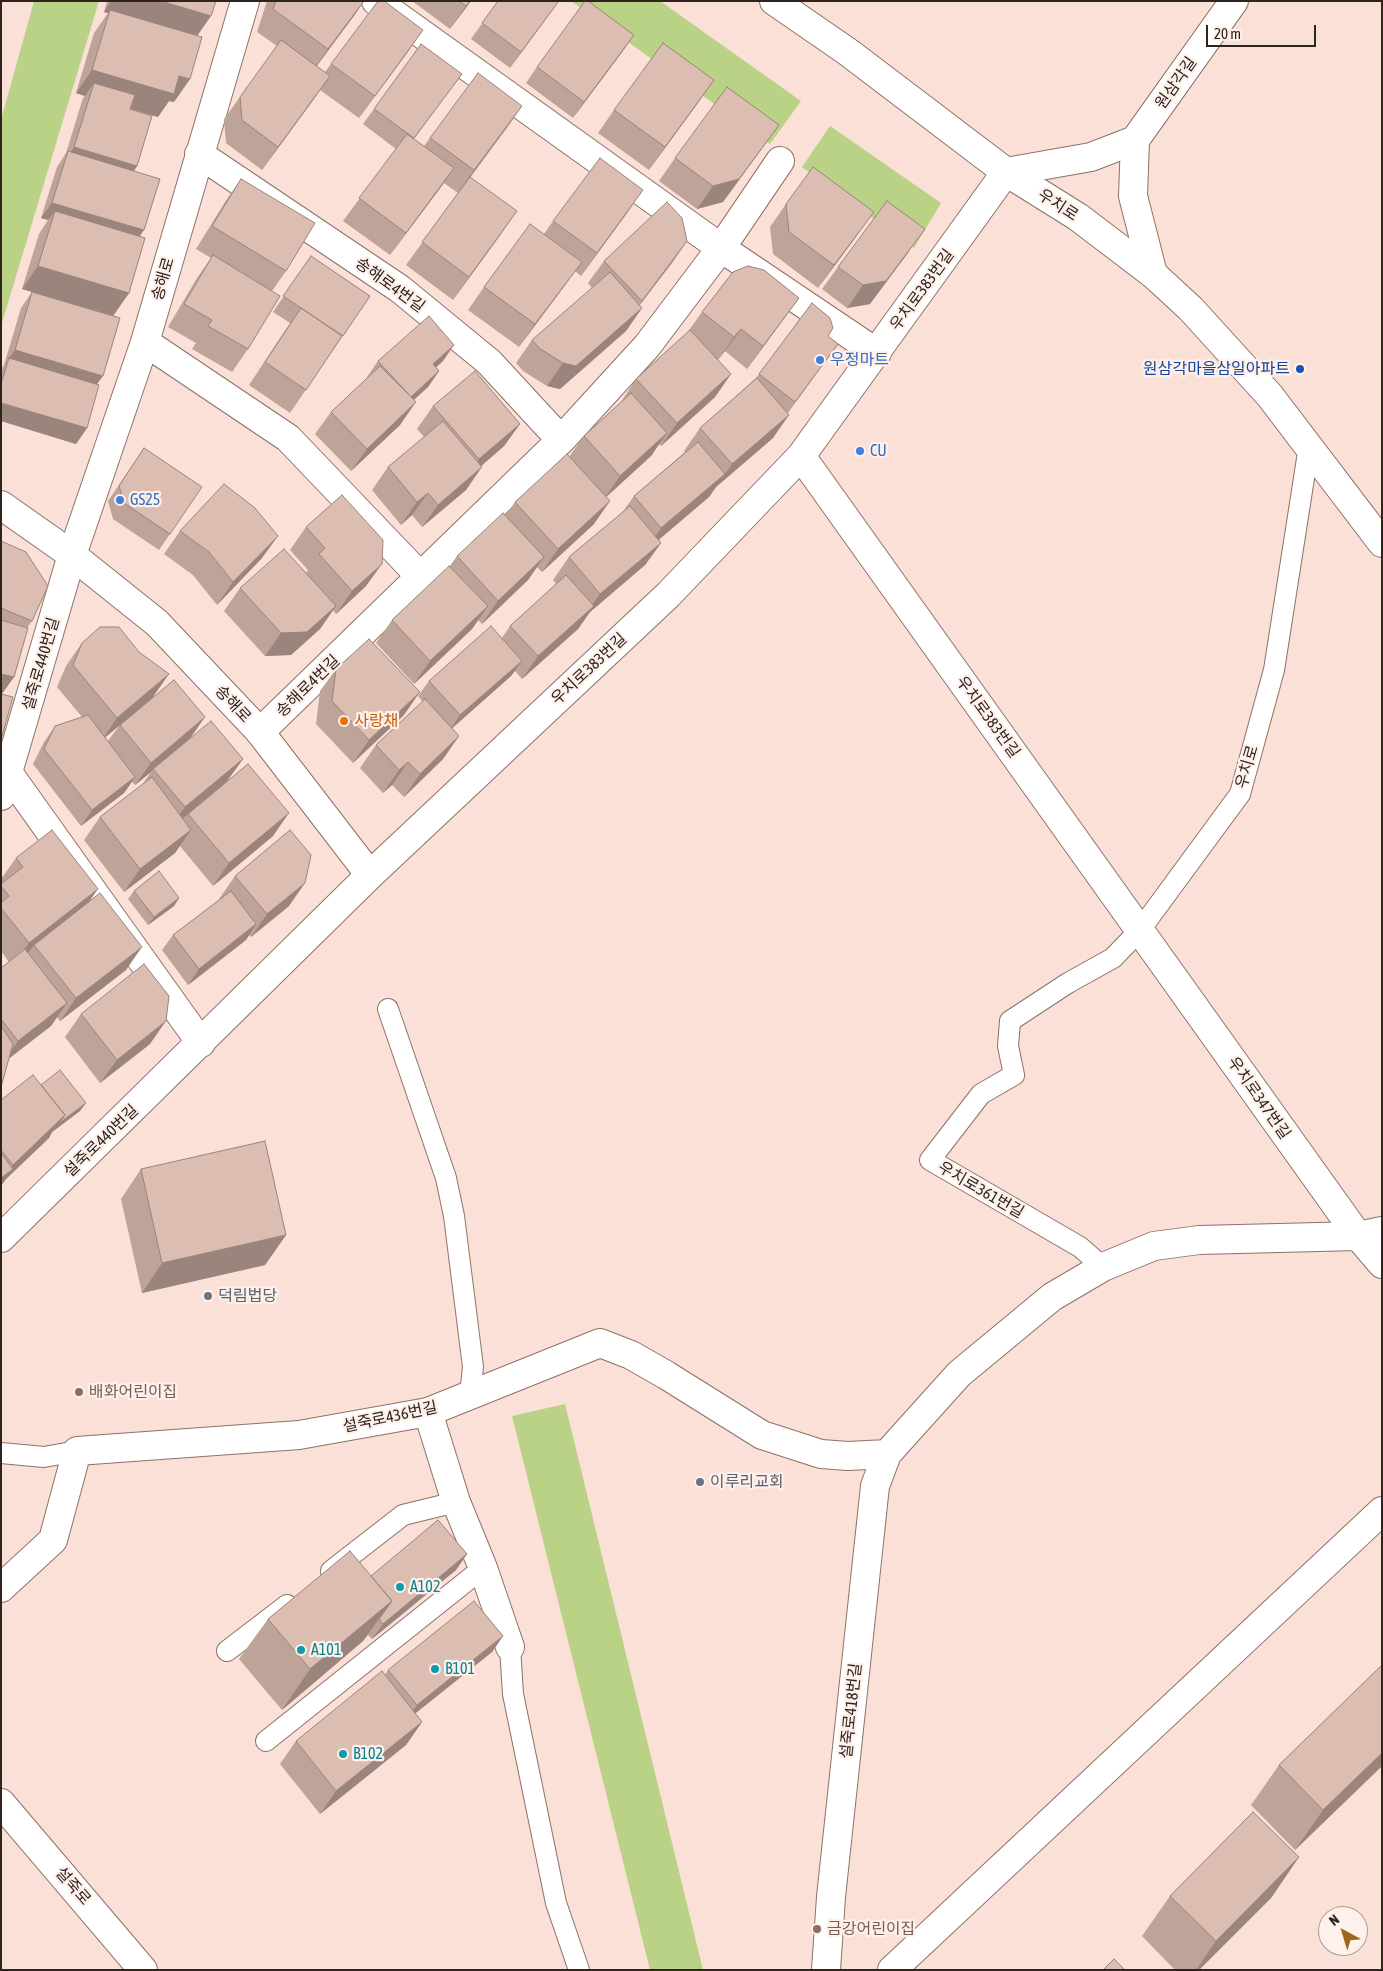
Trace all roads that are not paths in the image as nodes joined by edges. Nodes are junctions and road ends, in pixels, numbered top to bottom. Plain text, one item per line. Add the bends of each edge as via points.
1 (245, 1) edge
2 (376, 1) edge
3 (774, 1) edge
4 (1234, 1) edge
5 (1135, 140) junction
6 (199, 154) junction
7 (780, 160) dead end
8 (1006, 172) junction
9 (721, 248) junction
10 (1152, 274) junction
11 (145, 342) junction
12 (877, 353) junction
13 (561, 440) junction
14 (1309, 446) junction
15 (801, 456) junction
16 (1, 505) edge
17 (1382, 544) edge
18 (72, 554) junction
19 (421, 577) junction
20 (260, 732) junction
21 (5, 785) edge
22 (370, 875) junction
23 (1140, 930) junction
24 (388, 1009) dead end
25 (1010, 1021) joint
26 (201, 1043) junction
27 (1370, 1234) edge
28 (1, 1238) edge
29 (1382, 1264) edge
30 (1103, 1267) junction
31 (470, 1395) junction
32 (428, 1412) junction
33 (77, 1451) junction
34 (1, 1453) edge
35 (887, 1454) junction
36 (456, 1502) junction
37 (1382, 1511) edge
38 (483, 1568) junction
39 (1, 1588) edge
40 (510, 1647) joint
41 (227, 1651) dead end
42 (266, 1741) dead end
43 (1, 1803) edge
44 (143, 1970) edge
45 (579, 1970) edge
46 (826, 1970) edge
47 (892, 1970) edge

1 - 6 street, 송해로
2 - 9 street
3 - 8 street, 우치로 via 848,52
4 - 5 street, 원삼각길
5 - 8 street via 1092,157
5 - 10 street via 1132,196
6 - 11 street, 송해로
6 - 13 street, 송해로4번길 via 400,289 488,362
7 - 9 street, 송해로4번길
8 - 10 street, 우치로 via 1078,217
8 - 12 street, 우치로383번길
9 - 12 street
9 - 13 street, 송해로4번길 via 648,346
10 - 14 street, 우치로 via 1190,309 1270,396
11 - 18 street, 송해로
11 - 19 street via 288,438
12 - 15 street, 우치로383번길
13 - 19 street, 송해로4번길
14 - 17 street, 우치로
14 - 23 lane, 우치로 via 1274,670 1240,794
15 - 22 street, 우치로383번길 via 668,595
15 - 23 street, 우치로383번길
16 - 18 street, 송해로
18 - 20 street, 송해로 via 157,623
18 - 21 street, 설죽로440번길
19 - 20 street, 송해로4번길
20 - 22 street, 송해로
21 - 26 street, 설죽로440번길
22 - 26 street, 설죽로440번길
23 - 25 lane, 우치로 via 1113,958
23 - 27 street, 우치로347번길
24 - 31 lane via 446,1178 454,1216 473,1366
25 - 30 lane, 우치로361번길 via 1008,1046 1014,1075 980,1094 930,1160 1080,1247
26 - 28 street, 설죽로440번길
27 - 29 street, 우치로347번길
27 - 30 street via 1199,1240 1154,1246
30 - 35 street via 1052,1297 959,1374
31 - 32 street, 설죽로436번길
31 - 35 street, 설죽로436번길 via 600,1343 631,1355 762,1435 820,1454
32 - 33 street, 설죽로436번길 via 299,1435
32 - 36 street
33 - 34 lane via 44,1457
33 - 39 street via 53,1540
35 - 46 street, 설죽로418번길 via 875,1486
36 - 38 street
36 - 41 lane via 403,1515
37 - 47 street
38 - 40 street
38 - 42 lane
40 - 45 lane via 513,1694 556,1903
43 - 44 street, 설죽로

